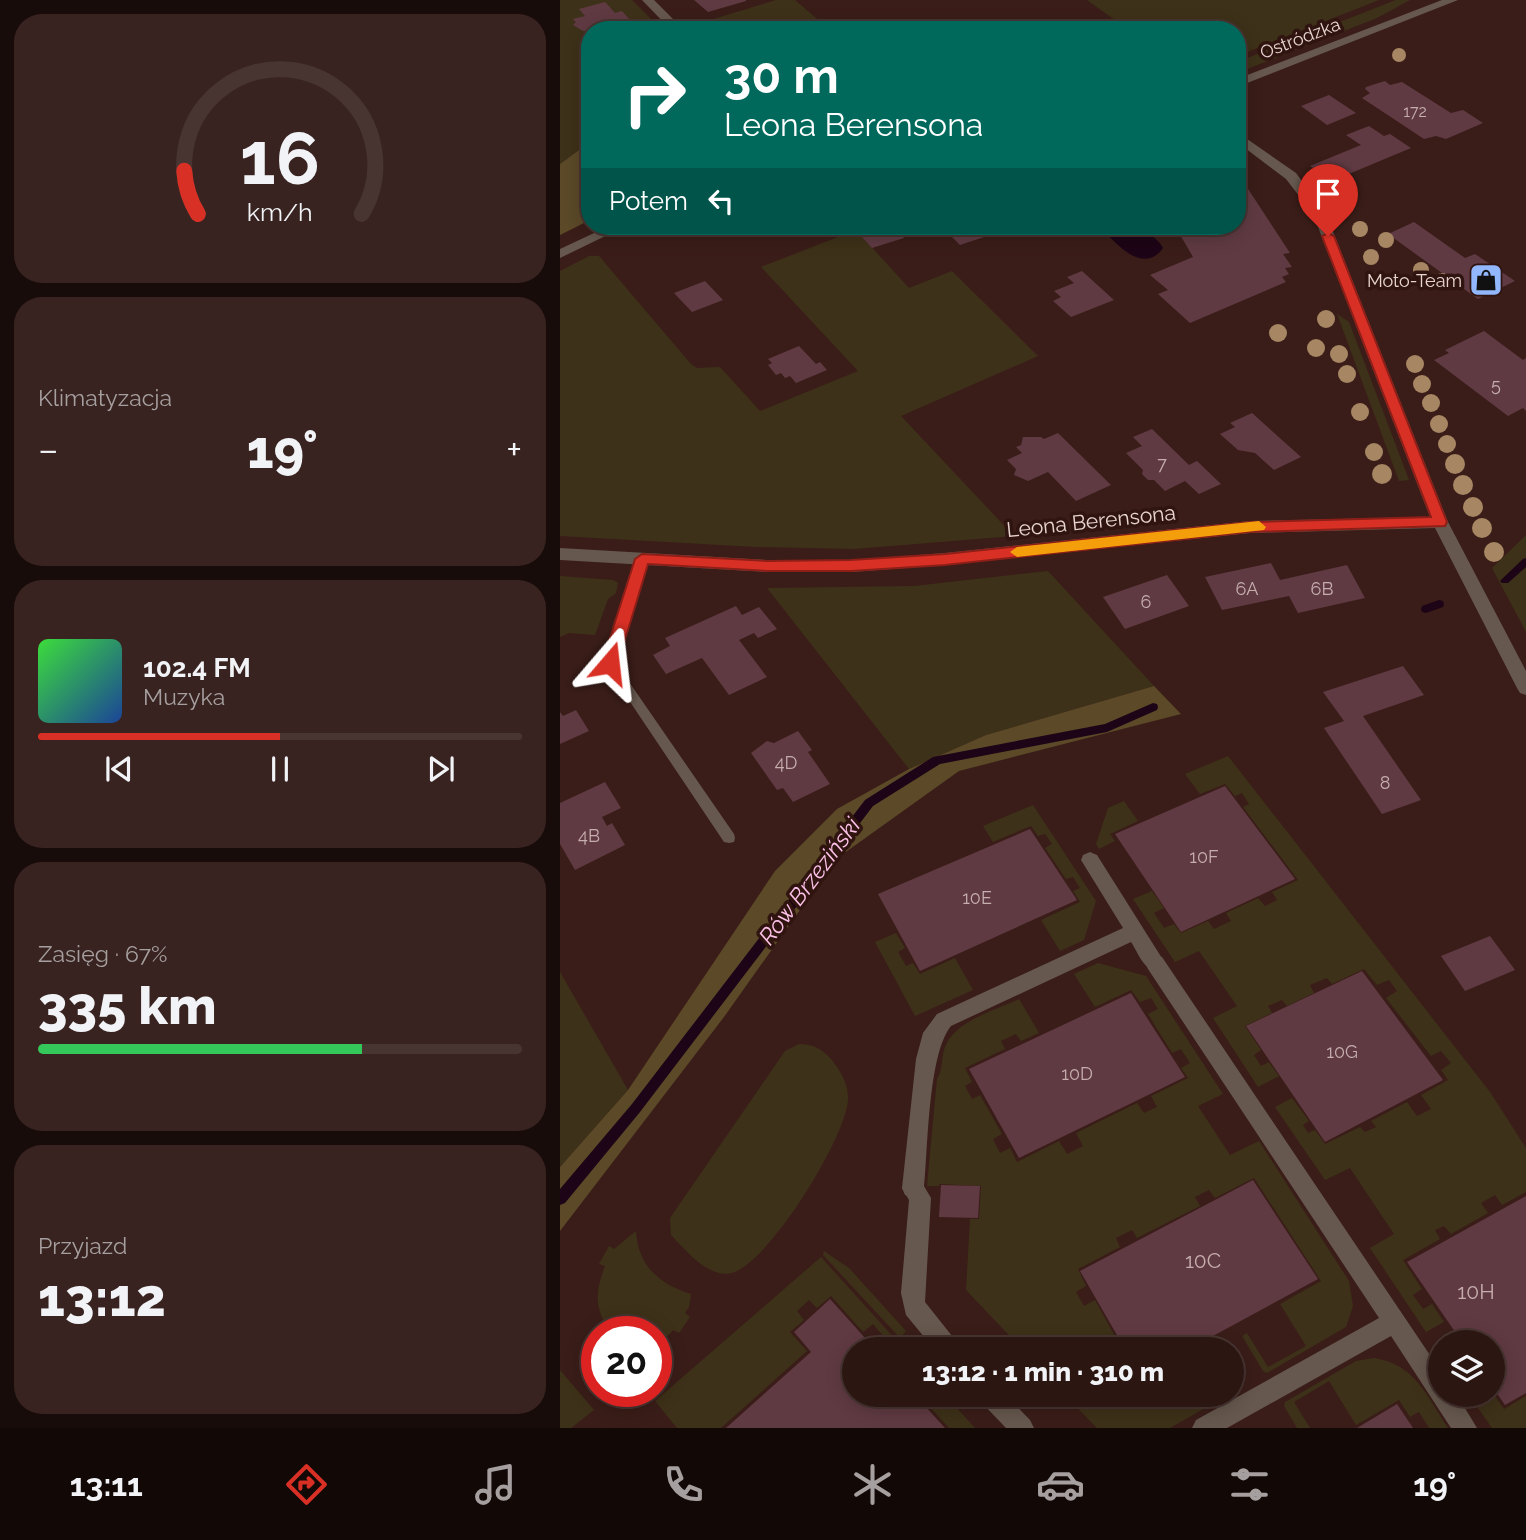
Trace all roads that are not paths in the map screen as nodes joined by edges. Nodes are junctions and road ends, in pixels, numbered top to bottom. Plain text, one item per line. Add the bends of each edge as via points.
1 (648, 0) edge
2 (1423, 0) edge
3 (1452, 0) edge
4 (1415, 13) junction
5 (669, 21) edge
6 (1246, 79) edge
7 (1246, 143) edge
8 (600, 235) edge
9 (560, 254) edge
10 (1440, 522) junction
11 (560, 554) edge
12 (642, 559) junction
13 (1526, 688) edge
14 (729, 838) dead end
15 (1090, 860) dead end
16 (1136, 931) junction
17 (1395, 1321) junction
18 (938, 1337) edge
19 (1428, 1372) edge
20 (1001, 1407) edge
21 (1451, 1407) edge
22 (1021, 1428) edge
23 (1204, 1428) edge
24 (1465, 1428) edge

1 - 5 street
2 - 4 street
3 - 4 street, Ostródzka
4 - 6 street, Ostródzka
7 - 10 street via 1291,176 1319,214
8 - 9 street
10 - 12 street, Leona Berensona via 1250,527 851,566
10 - 13 street
11 - 12 street, Leona Berensona
12 - 14 lane via 610,663
15 - 16 street
16 - 17 street
16 - 18 street via 944,1020 933,1033 926,1059 913,1188 919,1198 912,1293 914,1307
17 - 19 street
17 - 23 street
20 - 22 street
21 - 24 street

